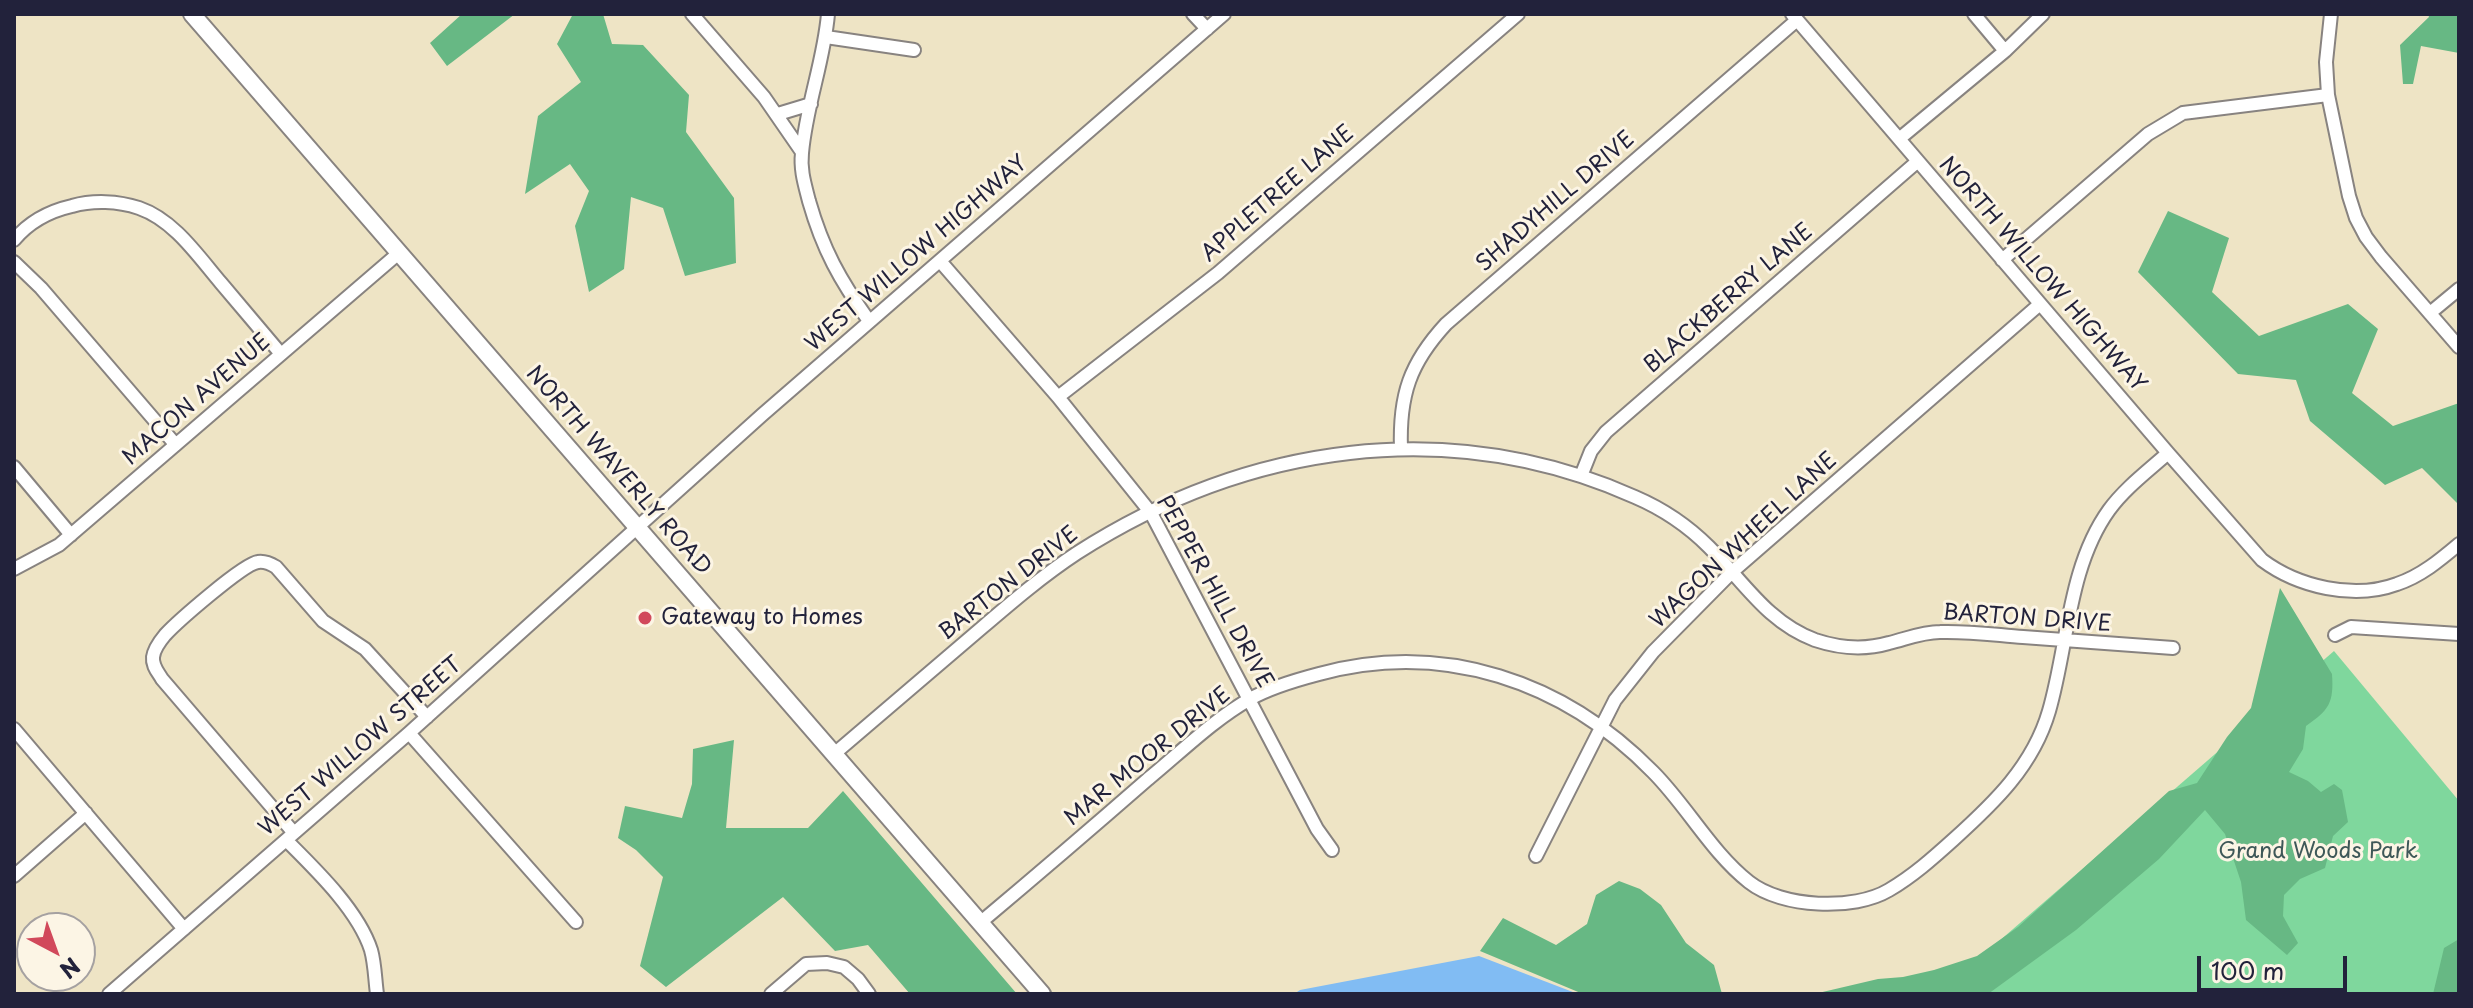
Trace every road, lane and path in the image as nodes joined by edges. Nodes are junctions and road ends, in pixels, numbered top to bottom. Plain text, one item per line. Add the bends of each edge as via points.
1 (192, 14) edge
2 (692, 14) edge
3 (828, 14) edge
4 (1193, 14) edge
5 (1224, 14) edge
6 (1518, 14) edge
7 (1974, 14) edge
8 (2043, 14) edge
9 (2331, 14) edge
10 (1795, 17) edge
11 (1207, 29) junction
12 (826, 37) junction
13 (914, 50) dead end
14 (2005, 51) junction
15 (2328, 95) junction
16 (811, 104) junction
17 (778, 114) junction
18 (1899, 139) junction
19 (802, 152) junction
20 (1918, 161) junction
21 (14, 240) edge
22 (400, 252) junction
23 (2002, 260) junction
24 (940, 261) junction
25 (14, 262) edge
26 (2459, 289) edge
27 (2040, 304) junction
28 (2430, 313) junction
29 (869, 321) junction
30 (2459, 347) edge
31 (281, 354) junction
32 (1058, 397) junction
33 (175, 444) junction
34 (1401, 449) junction
35 (2168, 453) junction
36 (14, 467) edge
37 (1581, 476) junction
38 (1151, 513) junction
39 (638, 527) junction
40 (71, 535) junction
41 (2459, 544) edge
42 (14, 569) edge
43 (1732, 572) junction
44 (2459, 634) edge
45 (2335, 635) dead end
46 (2064, 640) junction
47 (2173, 648) dead end
48 (1250, 699) junction
49 (427, 717) junction
50 (1600, 726) junction
51 (14, 729) edge
52 (409, 733) junction
53 (834, 754) junction
54 (86, 813) junction
55 (290, 836) junction
56 (1332, 850) dead end
57 (1536, 856) dead end
58 (14, 876) edge
59 (576, 922) dead end
60 (981, 922) junction
61 (184, 929) junction
62 (109, 994) edge
63 (377, 994) edge
64 (771, 994) edge
65 (869, 994) edge
66 (1042, 994) edge

1 - 22 main road, NORTH WAVERLY ROAD
2 - 17 street
3 - 12 street
4 - 11 street
5 - 11 street, WEST WILLOW HIGHWAY
6 - 32 street, APPLETREE LANE via 1218,273
7 - 14 street
8 - 14 street
9 - 15 street
10 - 18 street, NORTH WILLOW HIGHWAY
10 - 34 street, SHADYHILL DRIVE via 1431,341 1403,399
11 - 24 street, WEST WILLOW HIGHWAY
12 - 13 street
12 - 16 street
14 - 18 street
15 - 23 street via 2183,113 2148,134
15 - 28 street via 2356,218 2381,257
16 - 17 street
16 - 19 street
17 - 19 street
18 - 20 street, NORTH WILLOW HIGHWAY
19 - 29 street via 802,173 822,243
20 - 23 street, NORTH WILLOW HIGHWAY
20 - 37 street, BLACKBERRY LANE via 1606,432
21 - 31 street via 36,220 85,202 140,208 184,240
22 - 31 street, MACON AVENUE
22 - 39 main road, NORTH WAVERLY ROAD
23 - 27 street, NORTH WILLOW HIGHWAY
24 - 29 street, WEST WILLOW HIGHWAY
24 - 32 street, PEPPER HILL DRIVE
25 - 33 street
26 - 28 street
27 - 35 street, NORTH WILLOW HIGHWAY
27 - 43 street, WAGON WHEEL LANE
28 - 30 street
29 - 39 street, WEST WILLOW HIGHWAY
31 - 33 street, MACON AVENUE
32 - 38 street, PEPPER HILL DRIVE
33 - 40 street, MACON AVENUE
34 - 37 street, BARTON DRIVE via 1491,455
34 - 38 street, BARTON DRIVE via 1322,455 1252,472
35 - 41 street, NORTH WILLOW HIGHWAY via 2262,560 2307,583 2362,591 2396,585
35 - 46 street, MAR MOOR DRIVE via 2116,502 2100,526 2084,561
36 - 40 street
37 - 43 street, BARTON DRIVE via 1676,519
38 - 48 street, PEPPER HILL DRIVE
38 - 53 street, BARTON DRIVE via 1047,574
39 - 49 street, WEST WILLOW STREET
39 - 53 main road, NORTH WAVERLY ROAD
40 - 42 street, MACON AVENUE
43 - 46 street, BARTON DRIVE via 1777,620 1839,646 1878,646 1941,632
43 - 50 street, WAGON WHEEL LANE via 1653,652
44 - 45 street via 2351,627
46 - 47 street, BARTON DRIVE
46 - 50 street, MAR MOOR DRIVE via 2048,714 2015,779 1912,875 1862,901 1796,901 1751,884 1651,770
48 - 50 street, MAR MOOR DRIVE via 1340,668 1395,661 1437,663 1507,678 1559,700
48 - 56 street, PEPPER HILL DRIVE
48 - 60 street, MAR MOOR DRIVE
49 - 52 street, WEST WILLOW STREET
49 - 55 street via 365,649 323,621 276,567 258,562 236,574 166,634 156,646 154,667
50 - 57 street, WAGON WHEEL LANE
51 - 54 street
52 - 55 street, WEST WILLOW STREET
52 - 59 street
53 - 60 main road, NORTH WAVERLY ROAD
54 - 58 street
54 - 61 street
55 - 61 street, WEST WILLOW STREET
55 - 63 street via 362,930
60 - 66 main road, NORTH WAVERLY ROAD
61 - 62 street, WEST WILLOW STREET
64 - 65 street via 806,964 827,963 844,967

